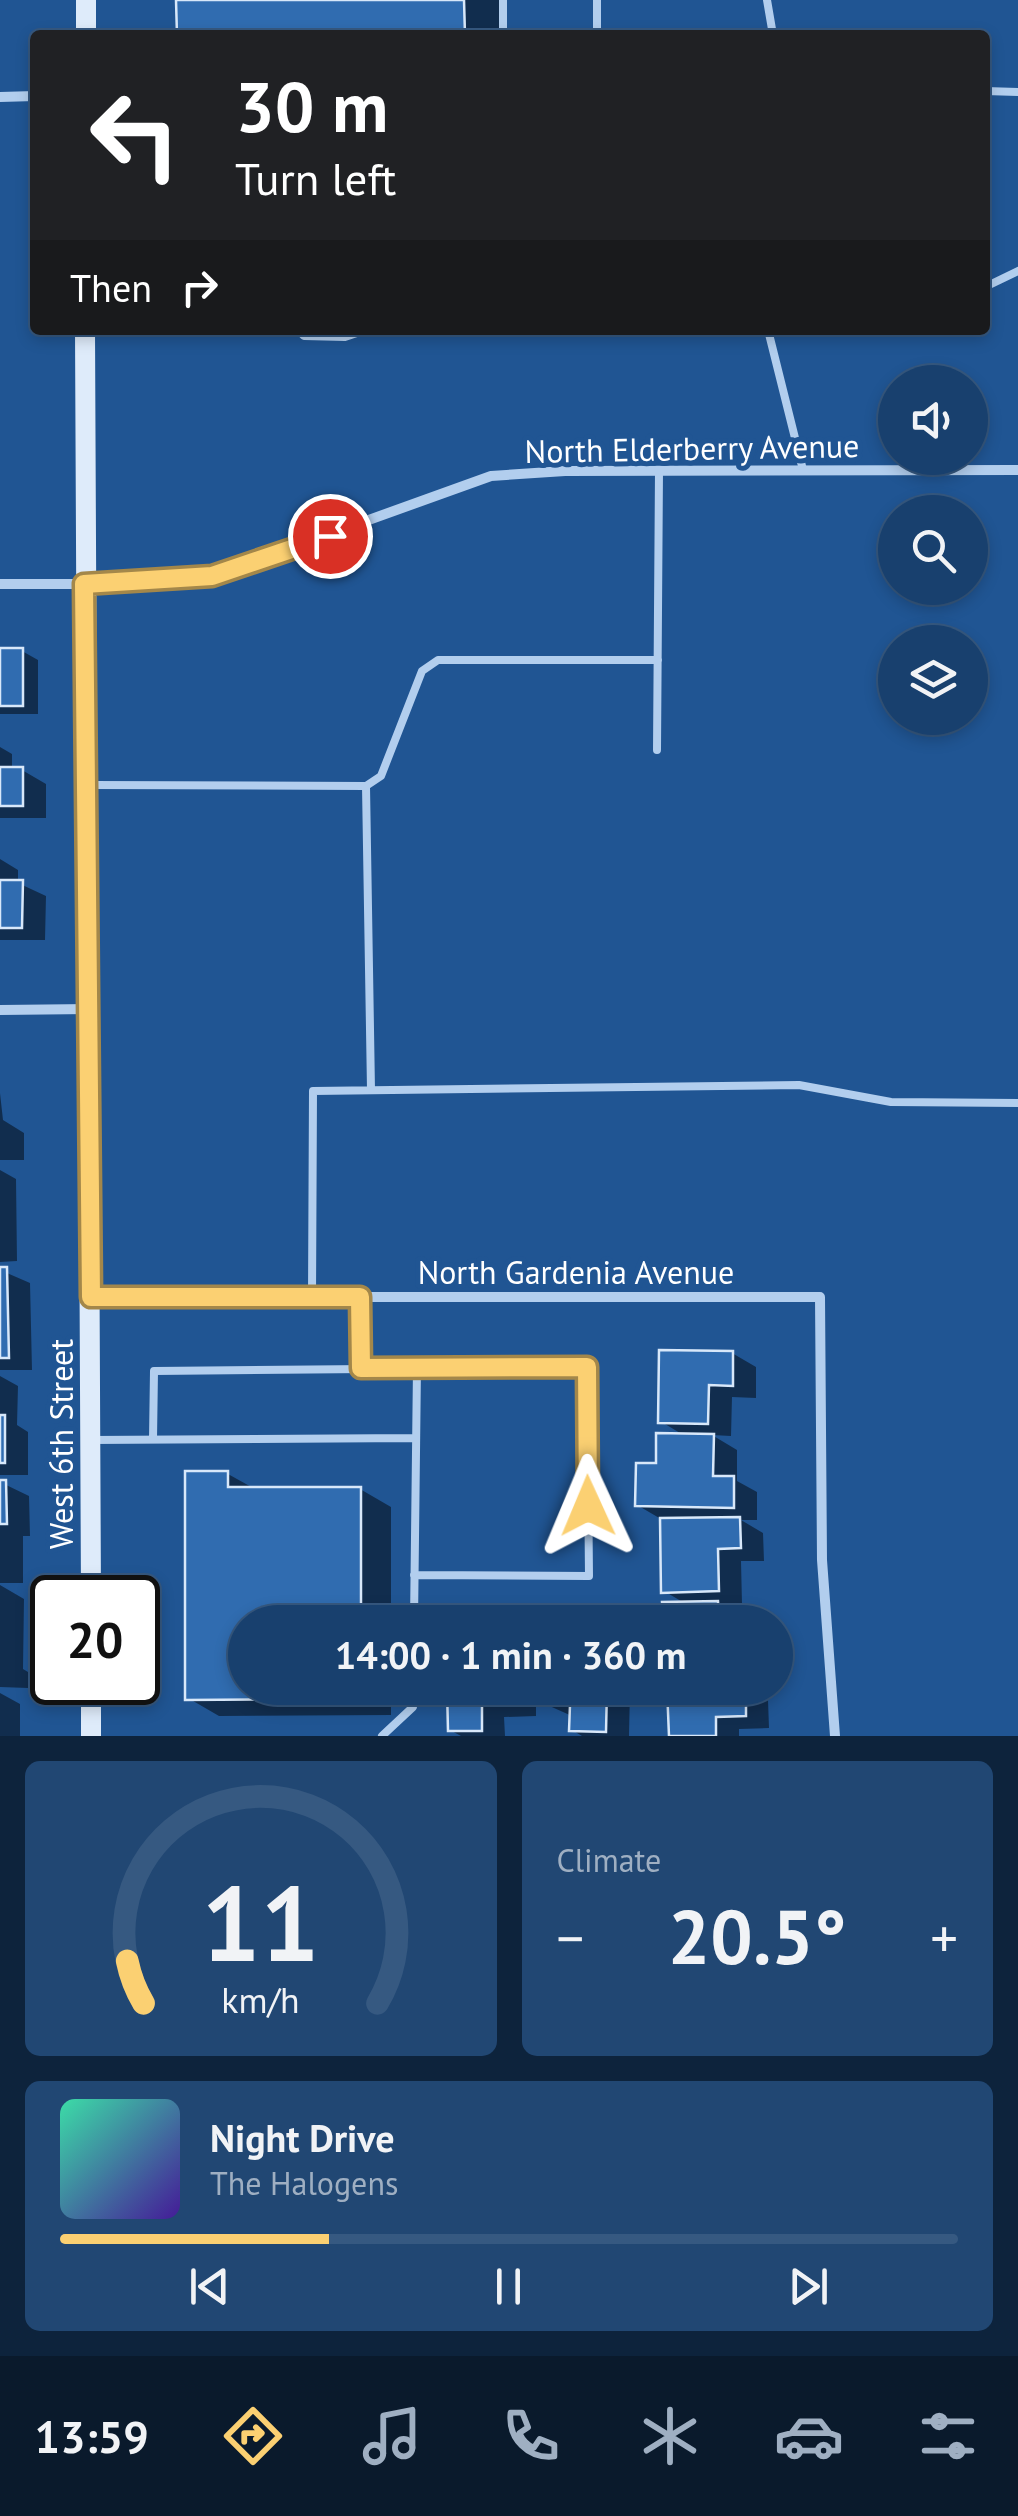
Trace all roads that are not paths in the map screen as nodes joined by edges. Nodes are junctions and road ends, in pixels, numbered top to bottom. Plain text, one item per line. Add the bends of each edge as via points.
1 (86, 0) edge
2 (503, 0) edge
3 (597, 0) edge
4 (768, 0) edge
5 (86, 30) edge
6 (503, 30) edge
7 (597, 30) edge
8 (771, 30) edge
9 (990, 91) edge
10 (1018, 92) edge
11 (0, 96) edge
12 (30, 96) edge
13 (1018, 270) edge
14 (990, 284) edge
15 (85, 335) edge
16 (303, 335) edge
17 (351, 335) edge
18 (769, 335) edge
19 (802, 470) junction
20 (1018, 470) edge
21 (659, 471) junction
22 (0, 584) edge
23 (84, 584) junction
24 (658, 660) junction
25 (657, 750) dead end
26 (88, 785) junction
27 (366, 786) junction
28 (0, 1010) edge
29 (90, 1010) junction
30 (371, 1090) junction
31 (1018, 1102) edge
32 (91, 1297) junction
33 (312, 1297) junction
34 (360, 1297) junction
35 (417, 1367) junction
36 (361, 1368) junction
37 (416, 1438) junction
38 (153, 1439) junction
39 (91, 1440) junction
40 (91, 1575) edge
41 (414, 1575) junction
42 (414, 1605) edge
43 (91, 1705) edge
44 (413, 1705) edge
45 (90, 1736) edge
46 (382, 1736) edge
47 (835, 1736) edge

1 - 5 street
2 - 6 lane
3 - 7 lane
4 - 8 lane
9 - 10 lane
11 - 12 street
13 - 14 lane
15 - 23 street, West 6th Street
16 - 17 lane
18 - 19 lane
19 - 20 street, North Elderberry Avenue
19 - 21 street, North Elderberry Avenue
21 - 23 street, North Elderberry Avenue via 491,476 212,576
21 - 24 lane
22 - 23 street, North Elderberry Avenue
23 - 26 street, West 6th Street
24 - 25 lane
24 - 27 lane via 438,660 422,671 381,776
26 - 27 lane
26 - 29 street, West 6th Street
27 - 30 lane
28 - 29 street
29 - 32 street, West 6th Street
30 - 31 lane via 799,1086 891,1102
30 - 33 lane via 313,1091
32 - 33 street, North Gardenia Avenue
32 - 39 street, West 6th Street
33 - 34 street, North Gardenia Avenue
34 - 36 lane
34 - 47 street, North Gardenia Avenue via 820,1297 822,1560
35 - 36 lane
35 - 37 lane
35 - 41 lane via 587,1367 589,1576
36 - 38 lane via 154,1371
37 - 38 lane
37 - 41 lane
38 - 39 lane
39 - 40 street, West 6th Street
41 - 42 lane
43 - 45 street
44 - 46 lane

